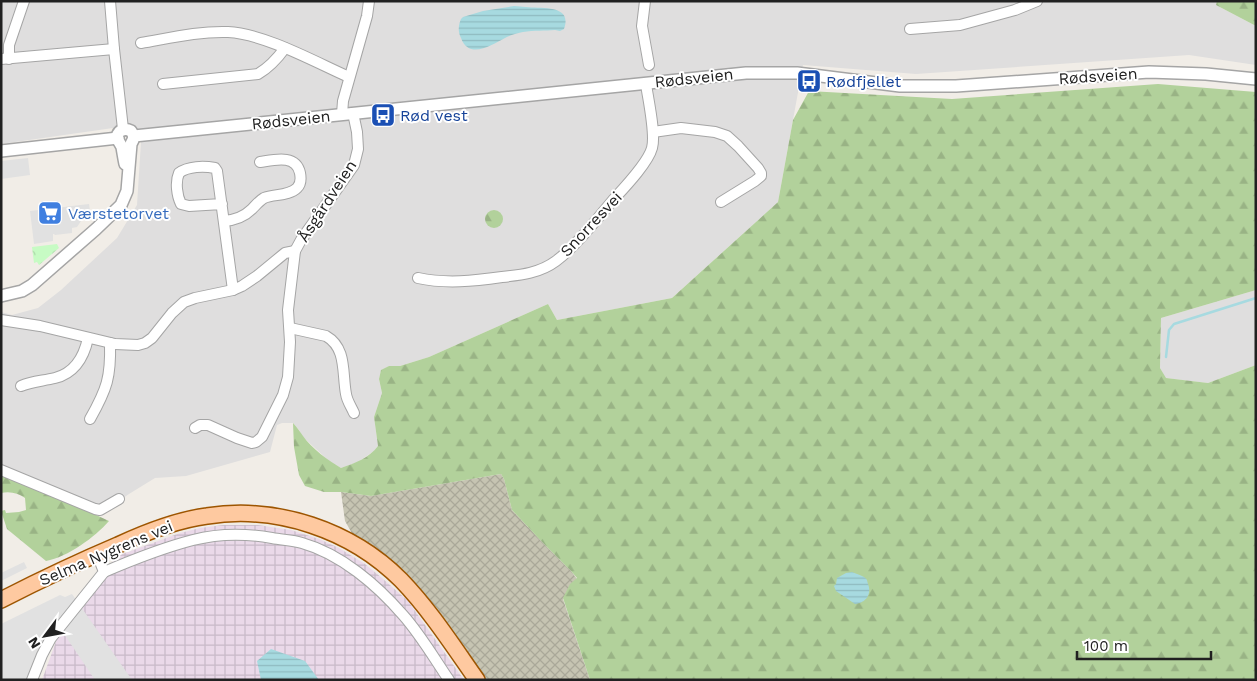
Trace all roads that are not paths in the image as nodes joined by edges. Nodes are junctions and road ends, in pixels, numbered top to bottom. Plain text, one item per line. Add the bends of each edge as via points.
1 (24, 1) edge
2 (110, 1) edge
3 (369, 1) edge
4 (645, 1) edge
5 (1037, 1) edge
6 (910, 29) dead end
7 (141, 42) dead end
8 (285, 48) junction
9 (114, 49) junction
10 (5, 59) edge
11 (649, 65) dead end
12 (349, 77) junction
13 (1256, 79) edge
14 (163, 84) dead end
15 (646, 84) junction
16 (348, 114) junction
17 (653, 132) junction
18 (125, 138) junction
19 (1, 151) edge
20 (260, 162) dead end
21 (721, 202) dead end
22 (222, 204) junction
23 (224, 221) junction
24 (296, 251) junction
25 (418, 278) dead end
26 (233, 290) junction
27 (1, 296) edge
28 (1, 320) edge
29 (290, 328) junction
30 (88, 338) junction
31 (110, 343) junction
32 (21, 386) dead end
33 (354, 413) dead end
34 (90, 419) dead end
35 (195, 428) dead end
36 (1, 470) edge
37 (119, 500) dead end
38 (97, 554) junction
39 (104, 572) junction
40 (1, 600) edge
41 (32, 680) edge
42 (449, 680) edge
43 (477, 680) edge

1 - 10 street
2 - 9 street
3 - 12 street, Åsgårdveien
4 - 11 street via 642,26
5 - 6 street via 960,25
7 - 8 street via 230,32
8 - 12 street
8 - 14 street via 277,60 258,74
9 - 10 street
9 - 18 street
12 - 16 street, Åsgårdveien via 343,102
13 - 15 street, Rødsveien via 1149,72 973,85 900,86 797,73 746,73
15 - 16 street, Rødsveien
15 - 17 street, Snorresvei
16 - 18 street, Rødsveien
16 - 24 street, Åsgårdveien via 357,132 358,149 354,165
17 - 21 street via 680,128 715,132 727,136 738,146 762,173 755,182
17 - 25 street, Snorresvei via 652,148 641,167 569,250 542,270 476,281
18 - 19 street, Rødsveien
18 - 27 street via 124,161 128,183 121,205 32,285
20 - 23 street via 283,159 294,162 299,169 300,183 290,192 264,198 244,216
22 - 22 street via 182,204 178,198 179,173 186,169 215,168
22 - 23 street
23 - 26 street
24 - 26 street, Åsgårdveien via 285,253 250,281
24 - 29 street via 288,310
26 - 31 street, Åsgårdveien via 184,302 152,338 142,344
28 - 30 street, Åsgårdveien via 62,330
29 - 33 street via 326,336 337,345 346,396
29 - 35 street via 286,386 262,437 256,442 247,442 208,425
30 - 31 street, Åsgårdveien
30 - 32 street via 81,360 67,374
31 - 34 street via 108,380
36 - 37 street via 95,509 100,510
38 - 39 street
38 - 40 main road, Selma Nygrens vei
38 - 43 main road, Selma Nygrens vei via 168,525 207,516 244,513 276,516 313,526 371,555 401,580
39 - 41 street via 51,638
39 - 42 street via 172,546 222,535 242,534 302,543 343,562 383,594 404,616

